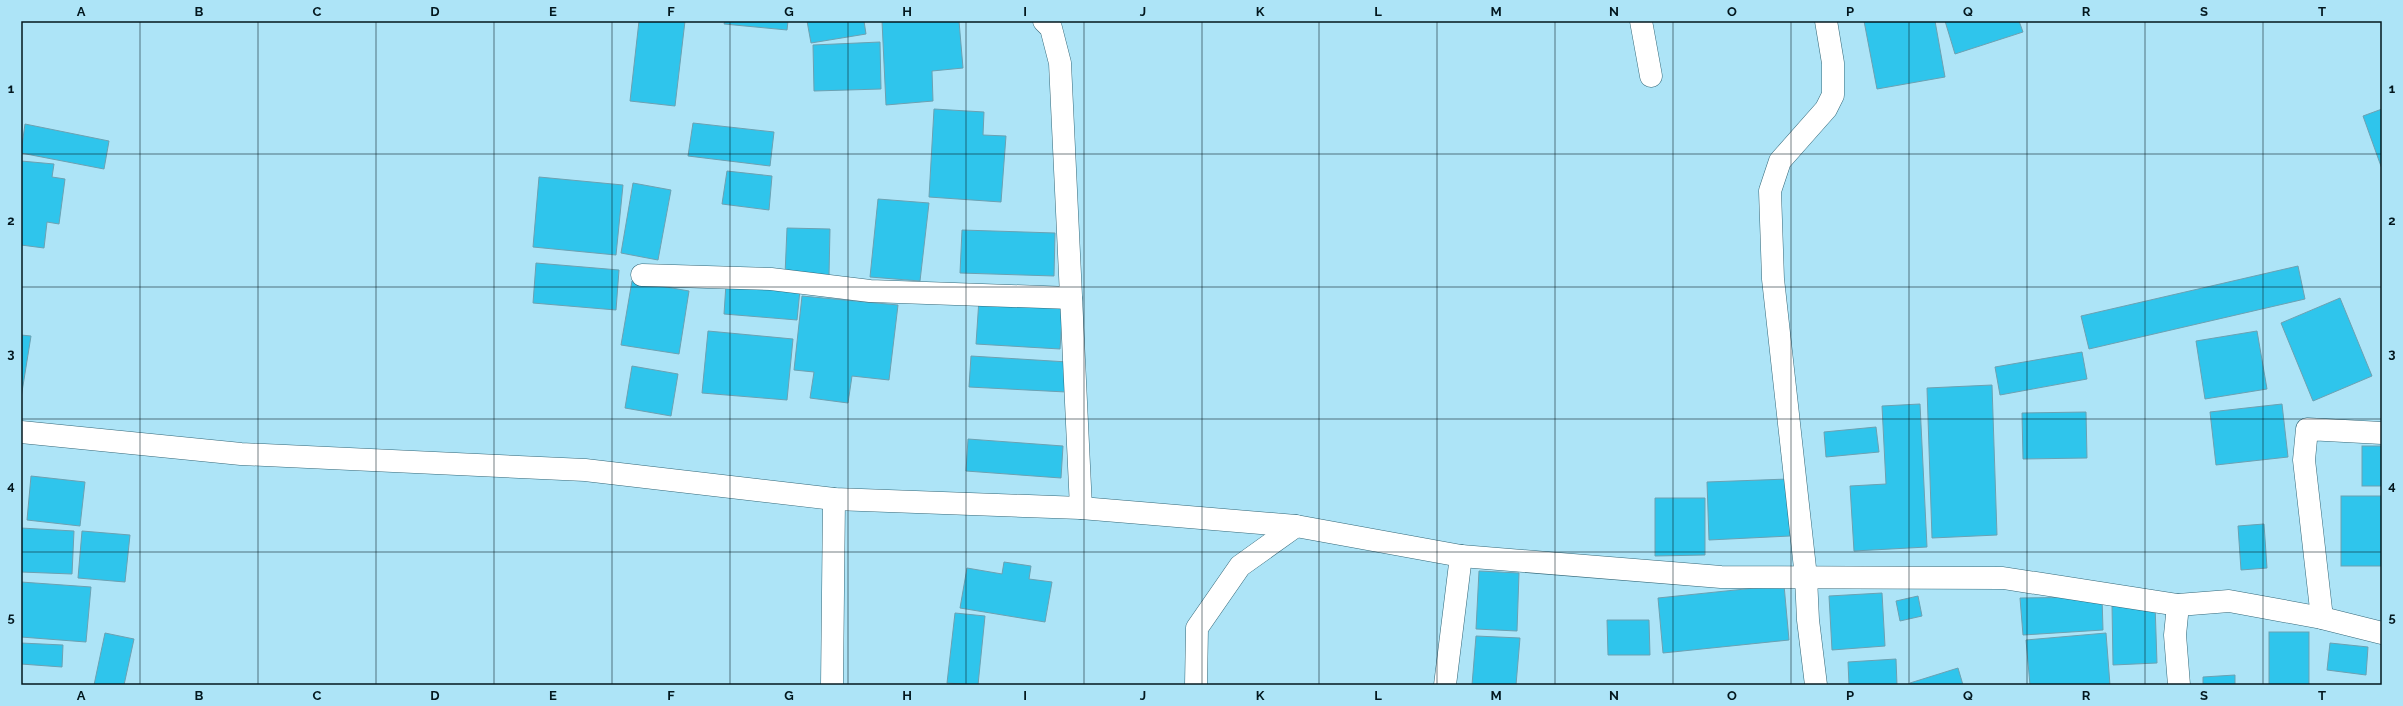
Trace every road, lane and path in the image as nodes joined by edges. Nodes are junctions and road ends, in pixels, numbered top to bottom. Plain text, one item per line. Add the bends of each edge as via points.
1 (1044, 21) edge
2 (1641, 21) edge
3 (1826, 21) edge
4 (1651, 76) dead end
5 (642, 275) dead end
6 (1072, 298) junction
7 (21, 432) edge
8 (2382, 433) edge
9 (834, 499) junction
10 (1081, 508) junction
11 (1296, 526) junction
12 (1461, 556) junction
13 (1806, 577) junction
14 (2178, 605) junction
15 (2322, 618) junction
16 (2382, 633) edge
17 (832, 685) edge
18 (1196, 685) edge
19 (1445, 685) edge
20 (1816, 685) edge
21 (2179, 685) edge

1 - 6 street via 1051,28 1060,63
2 - 4 street
3 - 13 street via 1833,63 1832,95 1826,109 1780,161 1770,190 1773,279
5 - 6 street via 771,279 870,291
6 - 10 street
7 - 9 street via 241,454 585,470
8 - 15 street via 2307,429 2304,460
9 - 10 street
9 - 17 street
10 - 11 street
11 - 12 street
11 - 18 street via 1240,566 1197,628
12 - 13 street via 1721,577
12 - 19 street
13 - 14 street via 2003,578
13 - 20 street
14 - 15 street via 2229,601
14 - 21 street via 2175,634
15 - 16 street

